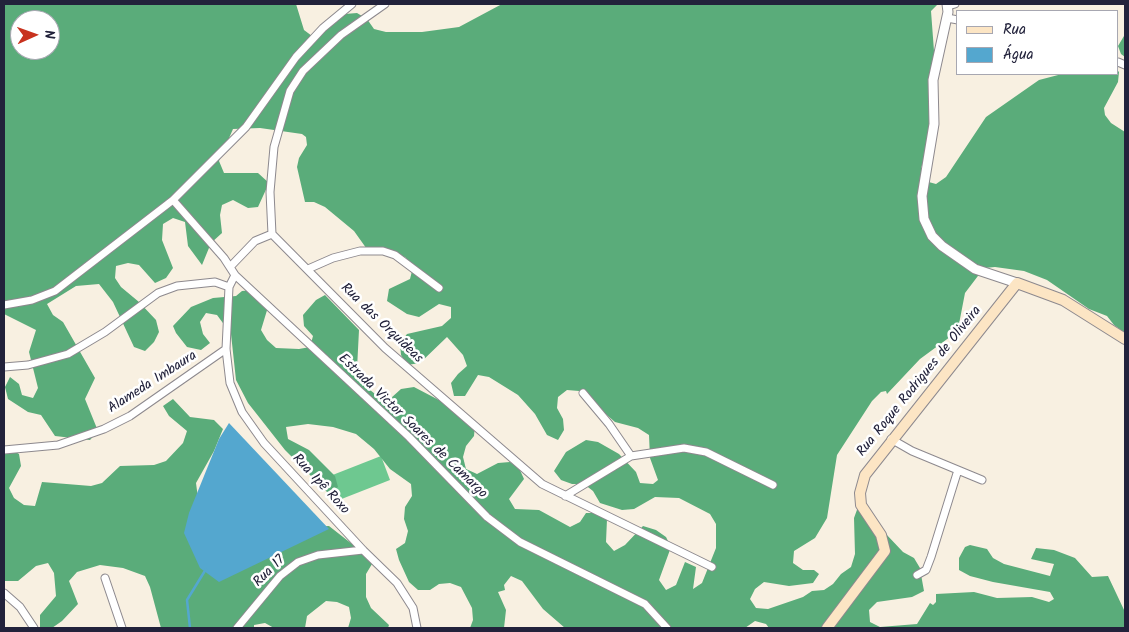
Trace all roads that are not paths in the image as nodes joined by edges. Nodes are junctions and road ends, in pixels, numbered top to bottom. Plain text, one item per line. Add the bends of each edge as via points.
1 (352, 4) edge
2 (385, 4) edge
3 (950, 5) edge
4 (947, 18) junction
5 (956, 20) edge
6 (173, 200) junction
7 (272, 234) junction
8 (230, 267) junction
9 (308, 270) junction
10 (234, 275) junction
11 (1017, 283) junction
12 (229, 287) junction
13 (439, 288) dead end
14 (4, 305) edge
15 (1125, 340) edge
16 (226, 349) junction
17 (4, 366) edge
18 (583, 393) dead end
19 (891, 439) junction
20 (4, 450) edge
21 (631, 456) junction
22 (958, 470) junction
23 (982, 480) dead end
24 (773, 485) dead end
25 (565, 496) junction
26 (363, 550) junction
27 (712, 567) dead end
28 (917, 575) dead end
29 (105, 578) dead end
30 (4, 592) edge
31 (417, 627) edge
32 (34, 628) edge
33 (122, 628) edge
34 (237, 628) edge
35 (667, 628) edge
36 (827, 628) edge

1 - 6 street via 296,56 246,127
2 - 7 street via 341,35 303,71 290,91 274,147 270,192
3 - 4 street
4 - 5 street
4 - 11 street via 934,72 934,124 922,196 924,218 932,236 942,246 975,269
6 - 8 street, Estrada Victor Soares de Camargo
6 - 14 street via 55,291 32,300
7 - 8 street via 256,241
7 - 9 street, Rua das Orquídeas
8 - 10 street, Estrada Victor Soares de Camargo
9 - 13 street via 333,258 360,251 383,251 395,255
9 - 25 street, Rua das Orquídeas via 385,348 451,407 542,484
10 - 12 street, Rua Ipê Roxo
10 - 35 street, Estrada Victor Soares de Camargo via 408,437 487,517 520,542 645,604
11 - 15 main road via 1063,300
11 - 19 main road, Rua Roque Rodrigues de Oliveira via 941,382
12 - 16 street, Rua Ipê Roxo
12 - 17 street via 215,282 178,286 158,293 105,332 68,354 28,365
16 - 20 street, Alameda Imbaura via 130,416 104,429 58,445
16 - 26 street, Rua Ipê Roxo via 230,383 242,412 264,443
18 - 21 street
19 - 22 street
19 - 36 main road, Rua Roque Rodrigues de Oliveira via 865,475 860,494 861,504 881,535 885,551
21 - 24 street via 693,448
21 - 25 street
22 - 23 street
22 - 28 street via 926,570
25 - 27 street, Rua das Orquídeas
26 - 31 street, Rua Ipê Roxo via 406,594
26 - 34 street, Rua 17 via 318,555 298,562 280,576
29 - 33 street
30 - 32 street via 20,607

